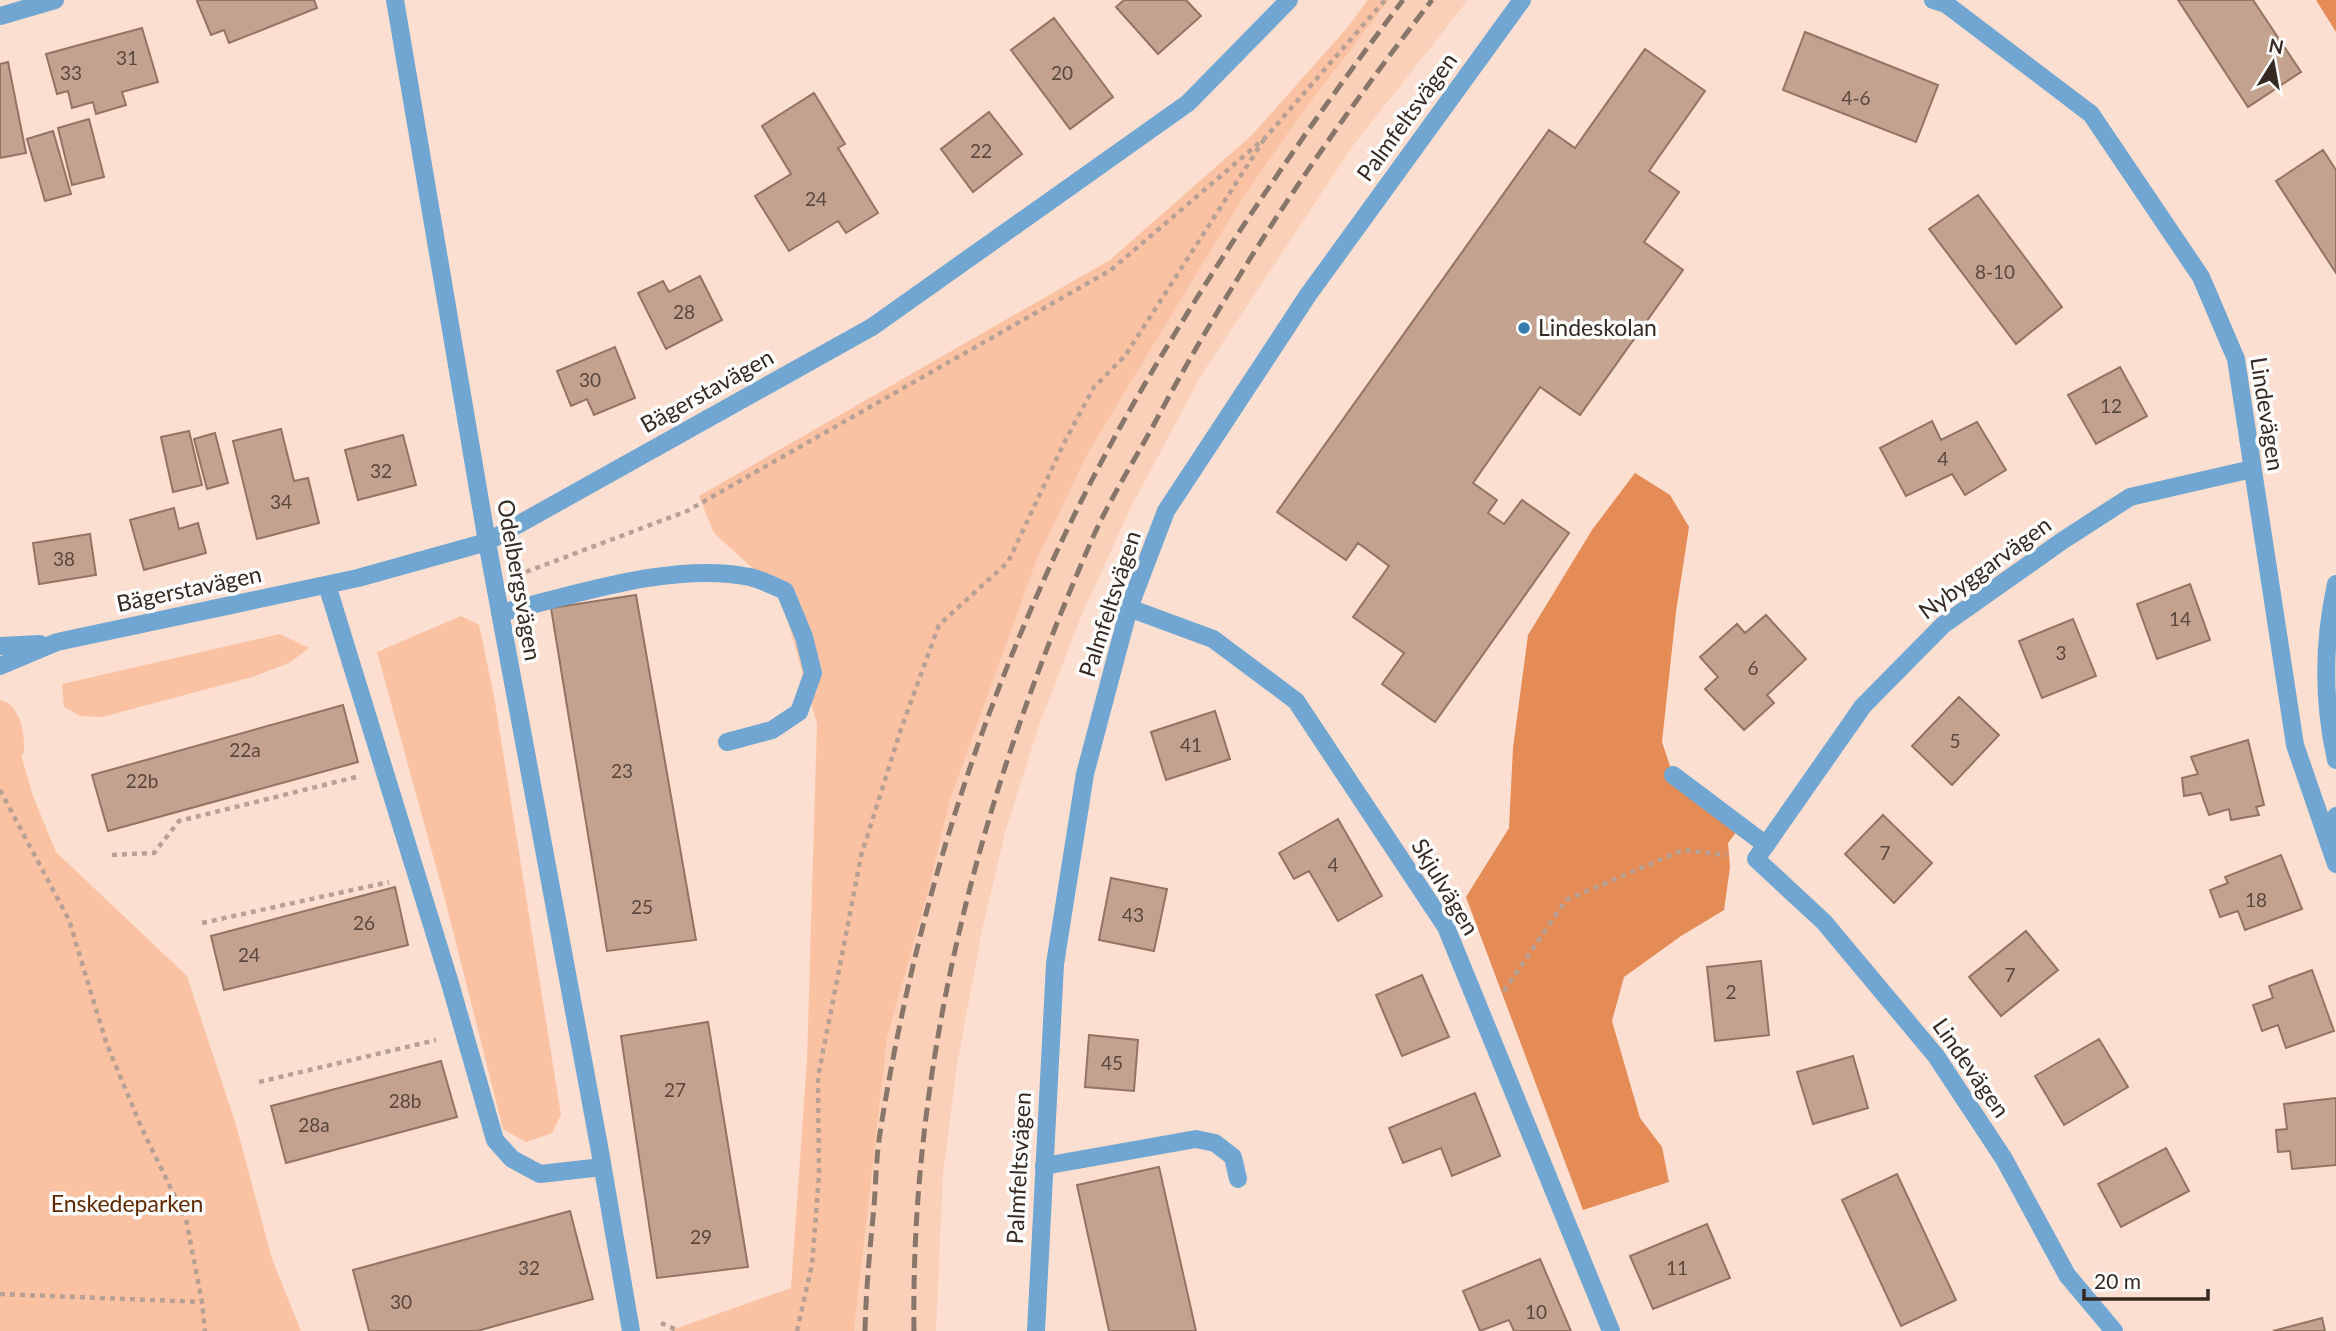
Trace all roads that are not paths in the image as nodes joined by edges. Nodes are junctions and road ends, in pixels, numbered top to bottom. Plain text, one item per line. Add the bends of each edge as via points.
1 (55, 0) edge
2 (396, 0) edge
3 (1289, 0) edge
4 (1522, 0) edge
5 (1933, 0) edge
6 (0, 16) edge
7 (2252, 469) junction
8 (487, 541) junction
9 (2336, 584) edge
10 (327, 585) junction
11 (1129, 608) junction
12 (500, 613) junction
13 (57, 642) junction
14 (0, 646) edge
15 (0, 666) edge
16 (727, 742) dead end
17 (2336, 760) edge
18 (1673, 775) dead end
19 (2336, 816) edge
20 (2328, 840) junction
21 (1761, 852) junction
22 (2336, 864) edge
23 (1044, 1166) junction
24 (603, 1167) junction
25 (1238, 1179) dead end
26 (631, 1331) edge
27 (1036, 1331) edge
28 (1611, 1331) edge
29 (2114, 1331) edge

1 - 6 street
2 - 8 street, Odelbergsvägen
3 - 8 street, Bägerstavägen via 1188,103 872,327
4 - 11 street, Palmfeltsvägen via 1308,295 1166,511
5 - 7 street, Lindevägen via 1946,4 2091,114 2201,277 2236,359
7 - 20 street, Lindevägen via 2295,745
7 - 21 street, Nybyggarvägen via 2130,497 1944,625 1863,706
8 - 10 street, Bägerstavägen
8 - 12 street, Odelbergsvägen
9 - 17 street via 2326,652 2328,721
10 - 13 street, Bägerstavägen
10 - 24 street via 495,1140 512,1159 541,1174
11 - 23 street, Palmfeltsvägen via 1085,774 1055,964
11 - 28 street, Skjulvägen via 1213,639 1296,701 1446,927
12 - 16 street via 654,577 717,573 752,578 785,591 813,673 800,712 772,730
12 - 24 street, Odelbergsvägen
13 - 14 street, Bägerstavägen
13 - 15 street, Bägerstavägen
18 - 21 street, Lindevägen
19 - 20 street
20 - 22 street, Lindevägen
21 - 29 street, Lindevägen via 1937,1056 2004,1158 2067,1275
23 - 25 street via 1196,1139 1215,1143 1233,1157
23 - 27 street, Palmfeltsvägen
24 - 26 street, Odelbergsvägen

